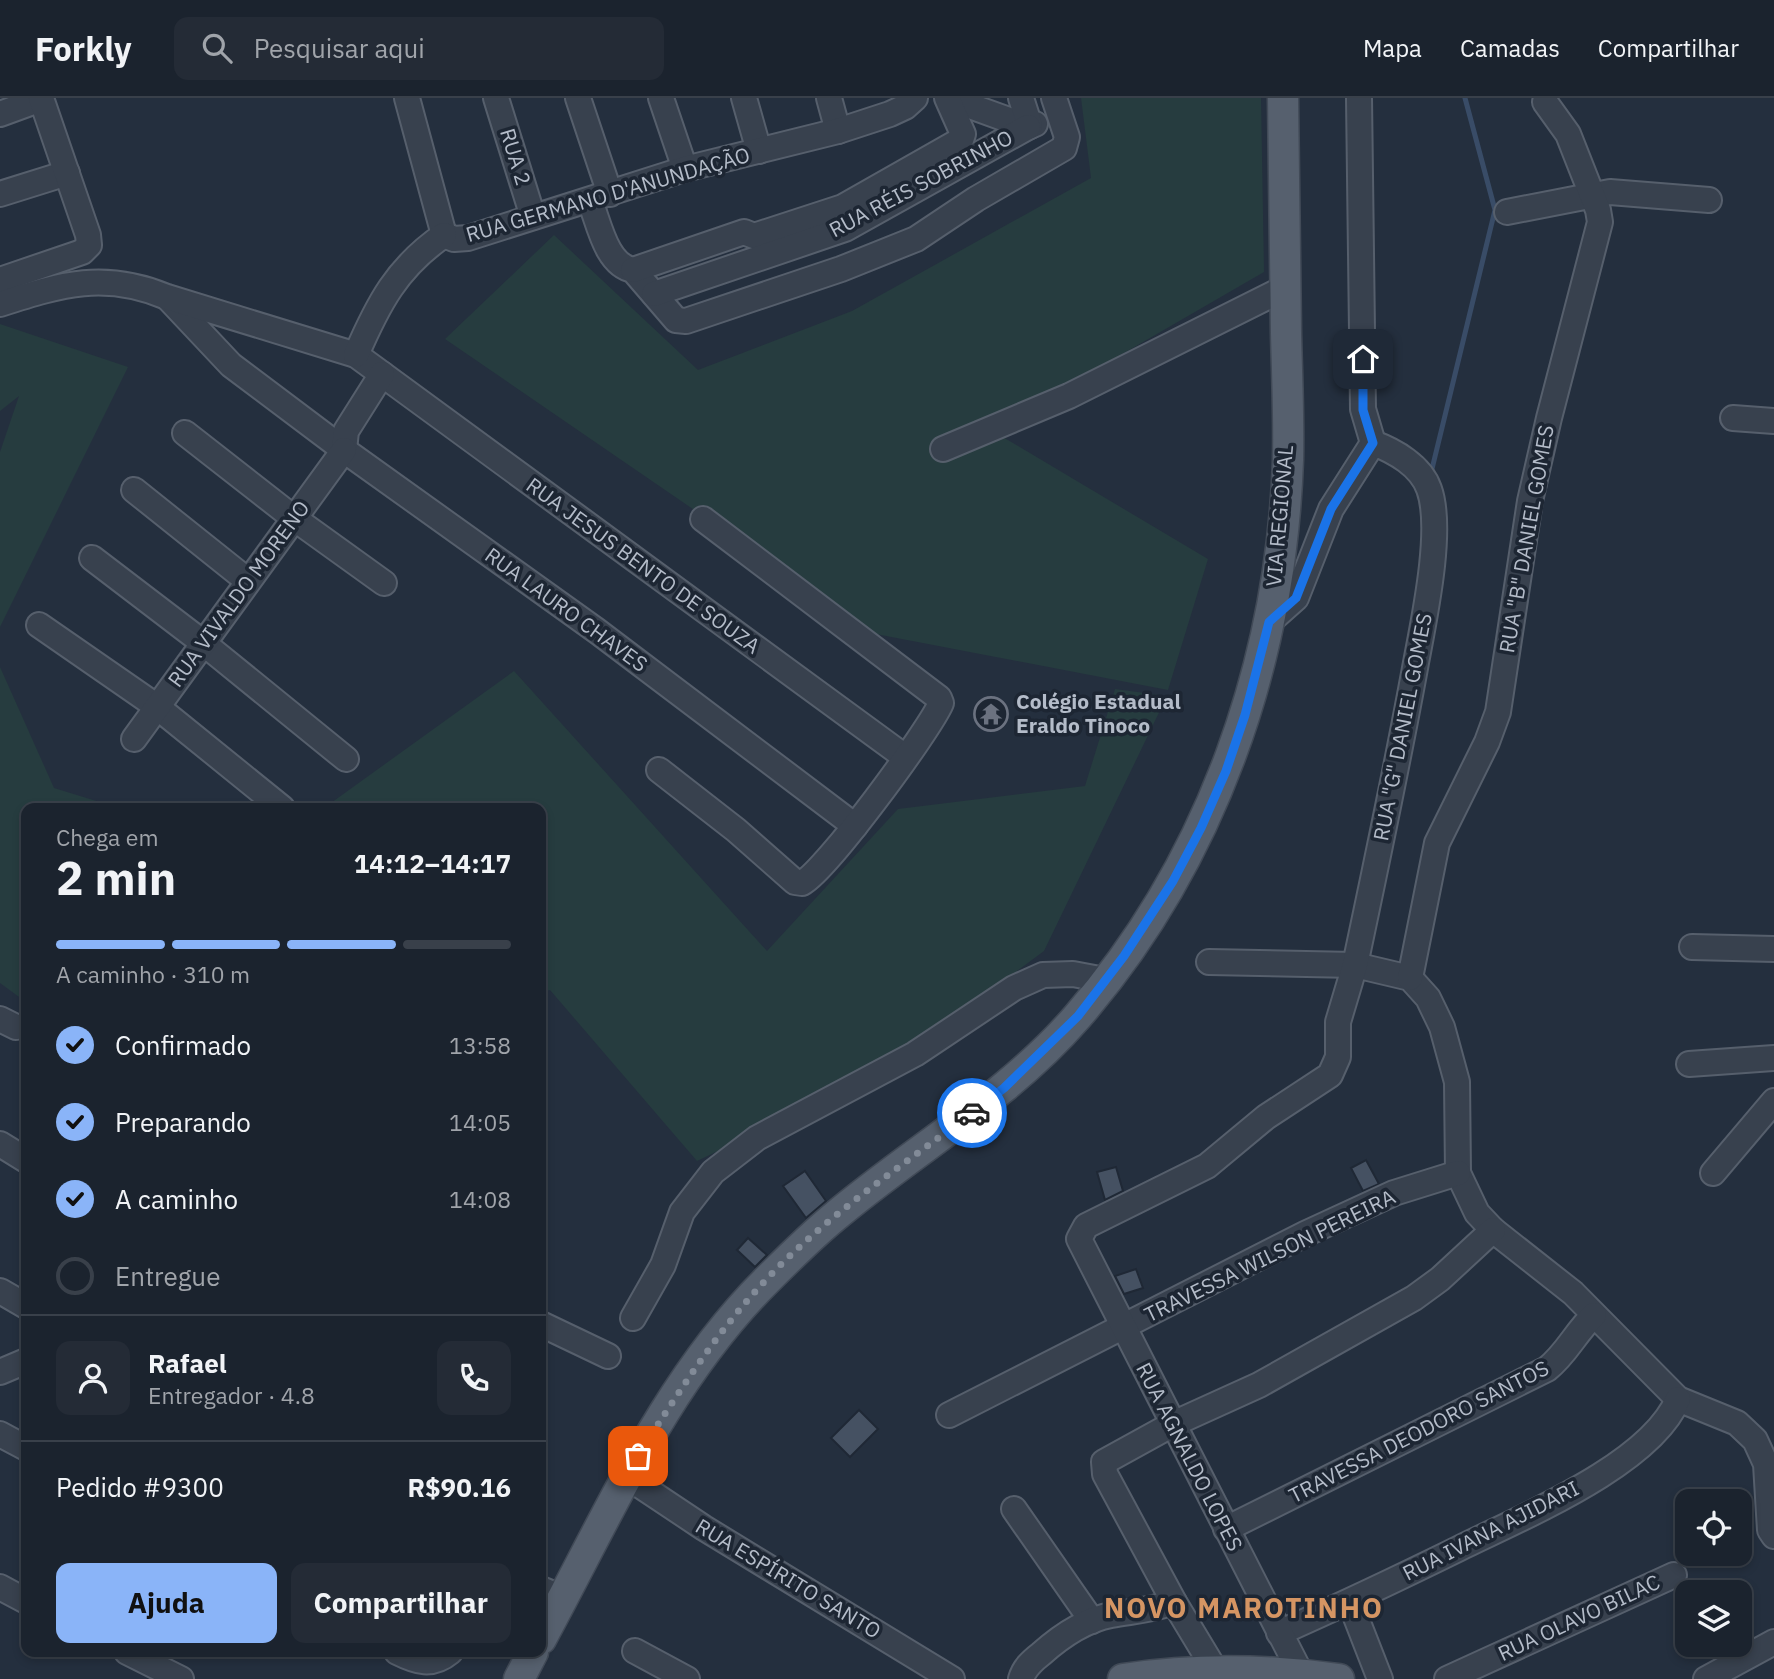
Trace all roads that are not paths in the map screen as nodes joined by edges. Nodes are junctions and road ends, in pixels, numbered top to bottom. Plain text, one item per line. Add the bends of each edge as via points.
1 (407, 98) edge
2 (496, 98) edge
3 (578, 98) edge
4 (661, 98) edge
5 (744, 98) edge
6 (829, 98) edge
7 (915, 98) edge
8 (947, 98) edge
9 (1021, 98) edge
10 (1283, 98) edge
11 (1359, 98) edge
12 (41, 99) edge
13 (1545, 102) dead end
14 (1056, 106) edge
15 (0, 114) edge
16 (1029, 127) junction
17 (838, 131) junction
18 (759, 151) junction
19 (685, 169) junction
20 (67, 173) junction
21 (0, 194) edge
22 (1592, 194) junction
23 (600, 197) junction
24 (1709, 200) dead end
25 (1507, 212) dead end
26 (533, 217) junction
27 (444, 235) junction
28 (633, 270) junction
29 (0, 280) edge
30 (1285, 288) junction
31 (654, 294) junction
32 (167, 297) junction
33 (0, 304) edge
34 (356, 355) junction
35 (382, 374) junction
36 (1733, 418) dead end
37 (1774, 421) edge
38 (186, 433) dead end
39 (1373, 443) junction
40 (943, 449) dead end
41 (344, 450) junction
42 (134, 490) dead end
43 (295, 519) junction
44 (702, 519) dead end
45 (92, 558) dead end
46 (248, 581) junction
47 (384, 583) dead end
48 (1269, 622) junction
49 (38, 625) dead end
50 (202, 642) junction
51 (156, 706) junction
52 (134, 739) dead end
53 (905, 757) junction
54 (346, 759) dead end
55 (659, 770) dead end
56 (276, 803) edge
57 (855, 826) junction
58 (1692, 947) dead end
59 (1774, 949) edge
60 (1209, 962) dead end
61 (1355, 965) junction
62 (1410, 978) junction
63 (1105, 980) junction
64 (1774, 1058) edge
65 (1689, 1064) dead end
66 (1774, 1101) edge
67 (0, 1144) edge
68 (21, 1157) edge
69 (1458, 1173) junction
70 (1713, 1173) dead end
71 (1493, 1230) junction
72 (1079, 1238) joint
73 (0, 1291) edge
74 (21, 1303) edge
75 (1594, 1315) junction
76 (633, 1318) dead end
77 (546, 1326) edge
78 (1123, 1329) junction
79 (608, 1356) dead end
80 (21, 1363) edge
81 (0, 1372) edge
82 (1678, 1399) junction
83 (949, 1415) dead end
84 (1173, 1424) junction
85 (0, 1434) edge
86 (21, 1445) edge
87 (626, 1476) junction
88 (1014, 1509) dead end
89 (1772, 1527) edge
90 (1226, 1529) junction
91 (1674, 1575) dead end
92 (0, 1587) edge
93 (552, 1594) edge
94 (21, 1598) edge
95 (1174, 1602) junction
96 (1350, 1602) junction
97 (546, 1619) edge
98 (1092, 1621) junction
99 (1279, 1633) junction
100 (1774, 1642) edge
101 (635, 1651) dead end
102 (137, 1657) edge
103 (406, 1657) edge
104 (440, 1657) edge
105 (530, 1657) edge
106 (1215, 1670) junction
107 (1301, 1674) junction
108 (181, 1679) edge
109 (519, 1679) edge
110 (688, 1679) edge
111 (952, 1679) edge
112 (1021, 1679) edge
113 (1123, 1679) edge
114 (1339, 1679) edge
115 (1380, 1679) edge
116 (1447, 1679) edge
117 (1706, 1679) edge

1 - 27 street
2 - 26 street, RUA 2
3 - 23 street
4 - 19 street
5 - 18 street
6 - 17 street
7 - 17 street, RUA GERMANO D'ANUNDAÇÃO via 890,114
8 - 16 street
8 - 28 street via 963,134 961,140 843,207 754,236 744,232 724,237
9 - 16 street
10 - 30 main road, VIA REGIONAL
11 - 39 street via 1363,410
12 - 15 street
12 - 20 street
13 - 22 street, RUA "B" DANIEL GOMES via 1568,134
14 - 16 street, RUA RÉIS SOBRINHO
14 - 31 street via 1067,137 1064,148 916,239 686,321 676,320
16 - 31 street, RUA RÉIS SOBRINHO via 845,229
17 - 18 street, RUA GERMANO D'ANUNDAÇÃO
18 - 19 street, RUA GERMANO D'ANUNDAÇÃO
19 - 23 street, RUA GERMANO D'ANUNDAÇÃO
20 - 21 street
20 - 29 street via 89,245 82,252
22 - 24 street
22 - 25 street
22 - 62 street, RUA "B" DANIEL GOMES via 1600,222 1530,501 1498,712 1437,842
23 - 26 street, RUA GERMANO D'ANUNDAÇÃO
23 - 28 street via 610,252
26 - 27 street, RUA GERMANO D'ANUNDAÇÃO via 468,238
27 - 34 street, RUA GERMANO D'ANUNDAÇÃO via 424,248 399,275 378,306
28 - 31 street
30 - 40 street via 1069,396
30 - 48 main road, VIA REGIONAL via 1288,460
32 - 33 street, RUA JESUS BENTO DE SOUZA via 116,281 90,282
32 - 34 street, RUA JESUS BENTO DE SOUZA
32 - 41 street, RUA LAURO CHAVES via 231,365
34 - 35 street, RUA JESUS BENTO DE SOUZA
35 - 41 street via 346,431
35 - 53 street, RUA JESUS BENTO DE SOUZA
36 - 37 street
38 - 43 street
39 - 48 street via 1331,509 1296,598
39 - 61 street, RUA "G" DANIEL GOMES via 1409,463 1428,487 1434,523 1429,596
41 - 43 street, RUA VIVALDO MORENO
41 - 57 street, RUA LAURO CHAVES via 597,631
42 - 46 street
43 - 46 street, RUA VIVALDO MORENO
43 - 47 street
44 - 53 street via 939,698 940,706
45 - 50 street
46 - 50 street, RUA VIVALDO MORENO
48 - 63 main road, VIA REGIONAL via 1245,715 1201,828 1173,881
49 - 51 street
50 - 51 street, RUA VIVALDO MORENO
50 - 54 street
51 - 52 street, RUA VIVALDO MORENO
51 - 56 street
53 - 57 street
55 - 57 street via 795,882 814,875
58 - 59 street
60 - 61 street
61 - 62 street
61 - 72 street, RUA "G" DANIEL GOMES via 1338,1021 1338,1056 1330,1075 1266,1116 1207,1166 1086,1226
62 - 69 street via 1428,998 1442,1027 1457,1082
63 - 76 street via 1043,975 1014,988 915,1054 757,1138 713,1172 682,1212 663,1265
63 - 87 main road, VIA REGIONAL via 1078,1016 1004,1088 833,1218 763,1283 714,1341
64 - 65 street
66 - 70 street
67 - 68 street
69 - 71 street via 1476,1213
69 - 78 street, TRAVESSA WILSON PEREIRA via 1394,1193 1305,1234
71 - 75 street
71 - 84 street via 1415,1298 1259,1385
72 - 78 street, RUA AGNALDO LOPES
73 - 74 street
75 - 82 street
75 - 90 street, TRAVESSA DEODORO SANTOS via 1547,1369
77 - 79 street
78 - 83 street, TRAVESSA WILSON PEREIRA
78 - 84 street, RUA AGNALDO LOPES
80 - 81 street
82 - 89 street via 1737,1423 1755,1440 1766,1464
82 - 96 street, RUA IVANA AJIDARI via 1671,1416 1637,1447 1580,1487
84 - 90 street, RUA AGNALDO LOPES
84 - 95 street via 1104,1462 1105,1474
85 - 86 street
87 - 93 main road, VIA REGIONAL
87 - 111 street, RUA ESPÍRITO SANTO
88 - 98 street
90 - 99 street, RUA AGNALDO LOPES
91 - 116 street, RUA OLAVO BILAC
92 - 94 street
93 - 97 main road, VIA REGIONAL
95 - 98 street
95 - 106 street
96 - 99 street, RUA IVANA AJIDARI
96 - 115 street
98 - 112 street via 1053,1643 1031,1662
99 - 107 street, RUA AGNALDO LOPES
100 - 117 street
101 - 110 street
102 - 108 street
103 - 104 street via 429,1663
105 - 109 main road
106 - 107 main road
106 - 113 main road
107 - 114 main road

